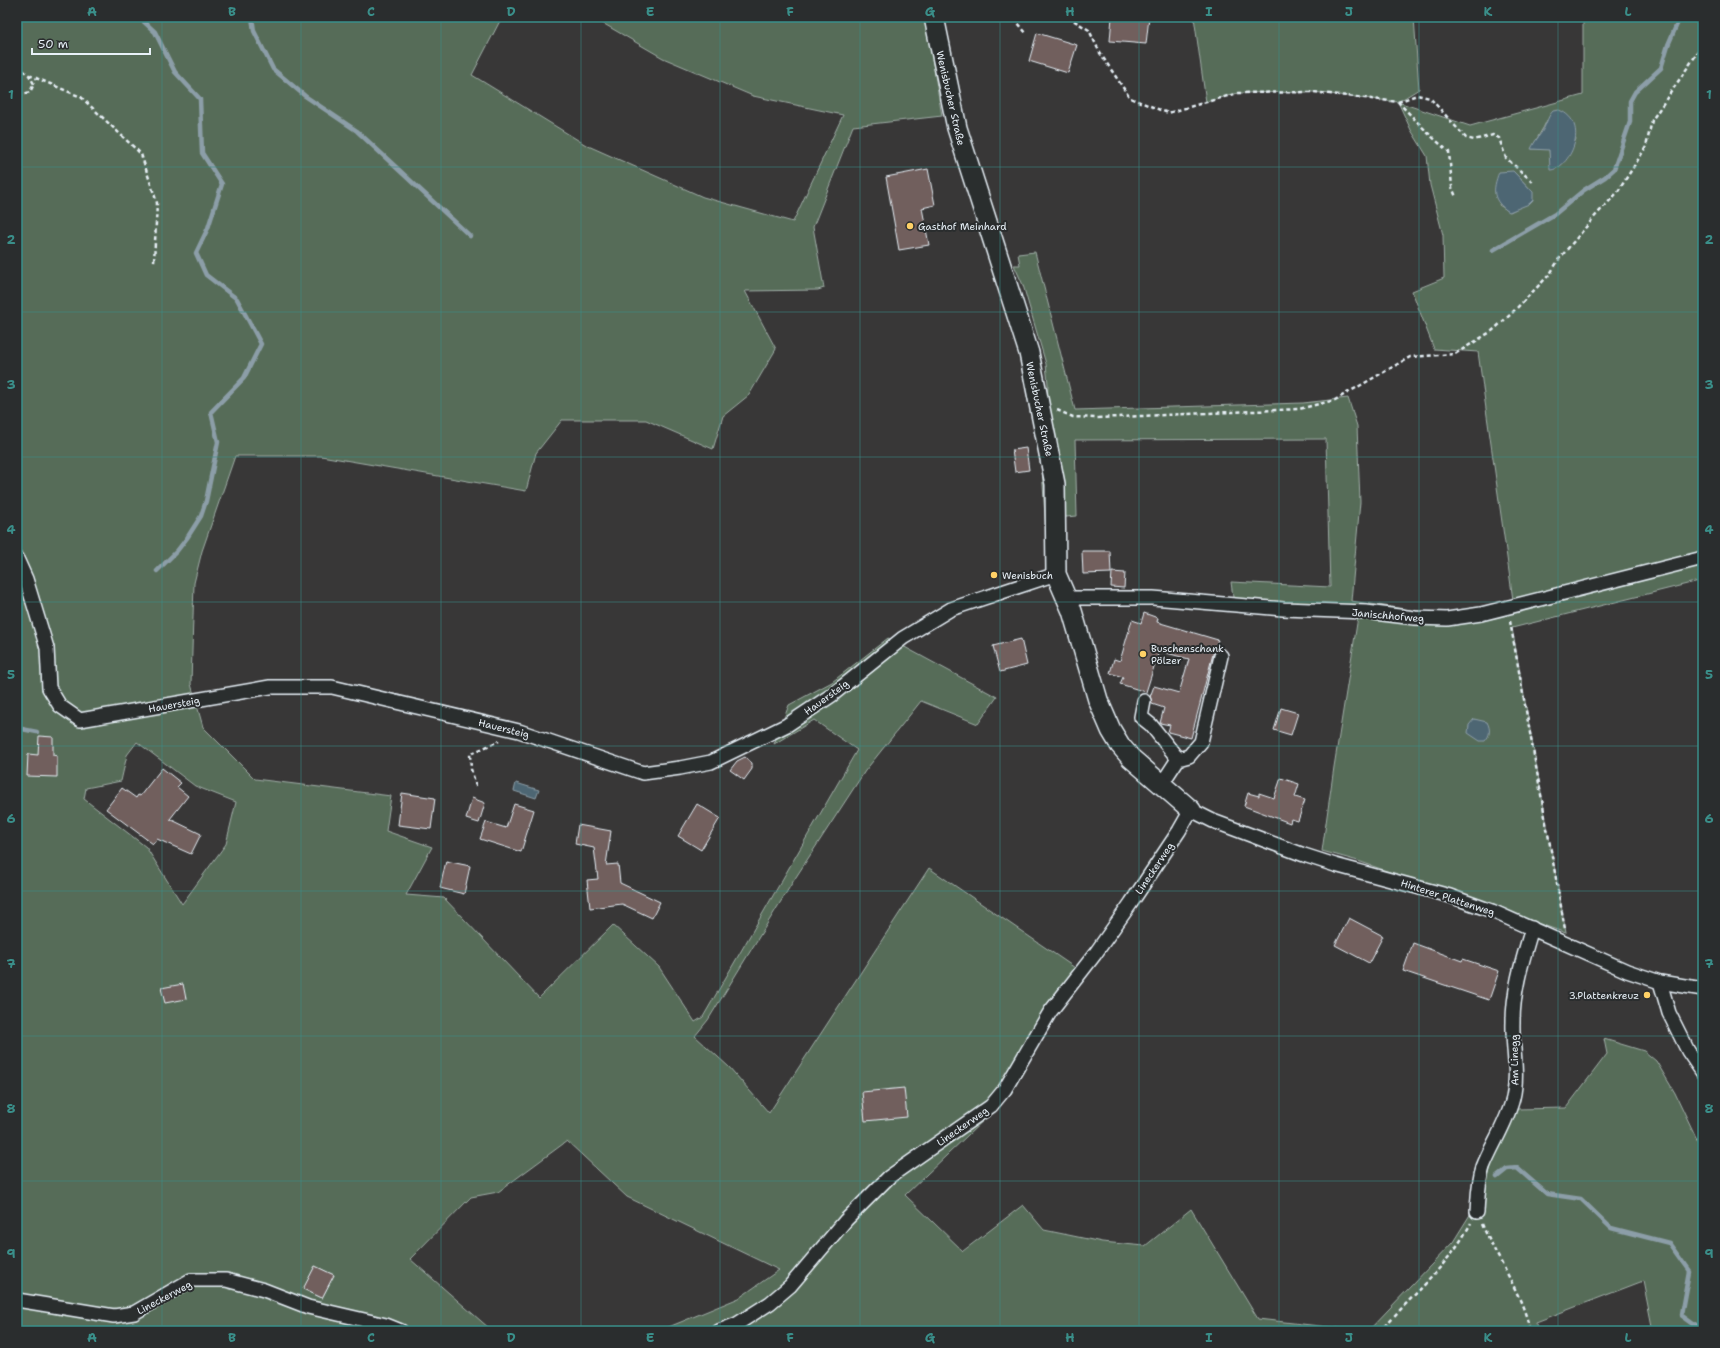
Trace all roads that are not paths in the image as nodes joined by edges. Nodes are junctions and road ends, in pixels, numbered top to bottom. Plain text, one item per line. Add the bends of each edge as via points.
1 (934, 17) edge
2 (1703, 558) edge
3 (17, 559) edge
4 (1056, 574) junction
5 (1067, 598) junction
6 (1221, 656) dead end
7 (1144, 701) dead end
8 (1178, 759) junction
9 (1161, 785) junction
10 (1191, 810) junction
11 (1532, 928) junction
12 (1660, 982) junction
13 (1703, 989) edge
14 (1703, 1073) edge
15 (1477, 1212) road end
16 (17, 1300) edge
17 (401, 1331) edge
18 (719, 1331) edge

1 - 4 street, Wenisbucher Straße via 957,128 1029,353 1055,484
2 - 5 street, Janischhofweg via 1508,608 1447,619 1153,598
3 - 4 street, Hauersteig via 26,579 47,648 49,688 60,706 80,720 270,687 332,688 520,731 643,773 710,762 787,725 832,695 903,638 951,609
4 - 5 street, Wenisbucher Straße
5 - 9 street, Wenisbucher Straße via 1098,700 1111,730 1131,758
6 - 8 street via 1201,742 1189,756
7 - 8 street via 1142,717
8 - 9 street
9 - 10 street, Wenisbucher Straße
10 - 11 street, Hinterer Plattenweg via 1213,821 1335,866 1450,896
10 - 18 street, Lineckerweg via 1122,916 1050,1012 1005,1089 991,1106 889,1177 846,1220 790,1286 770,1303 737,1324
11 - 12 street, Hinterer Plattenweg via 1627,971
11 - 15 street, Am Linegg via 1515,993 1513,1023 1516,1082 1513,1098 1504,1125 1483,1168 1478,1187
12 - 13 street, Hinterer Plattenweg
12 - 14 street via 1669,1013 1688,1051
16 - 17 street, Lineckerweg via 114,1316 134,1313 191,1280 226,1280 264,1290 308,1307 386,1325

